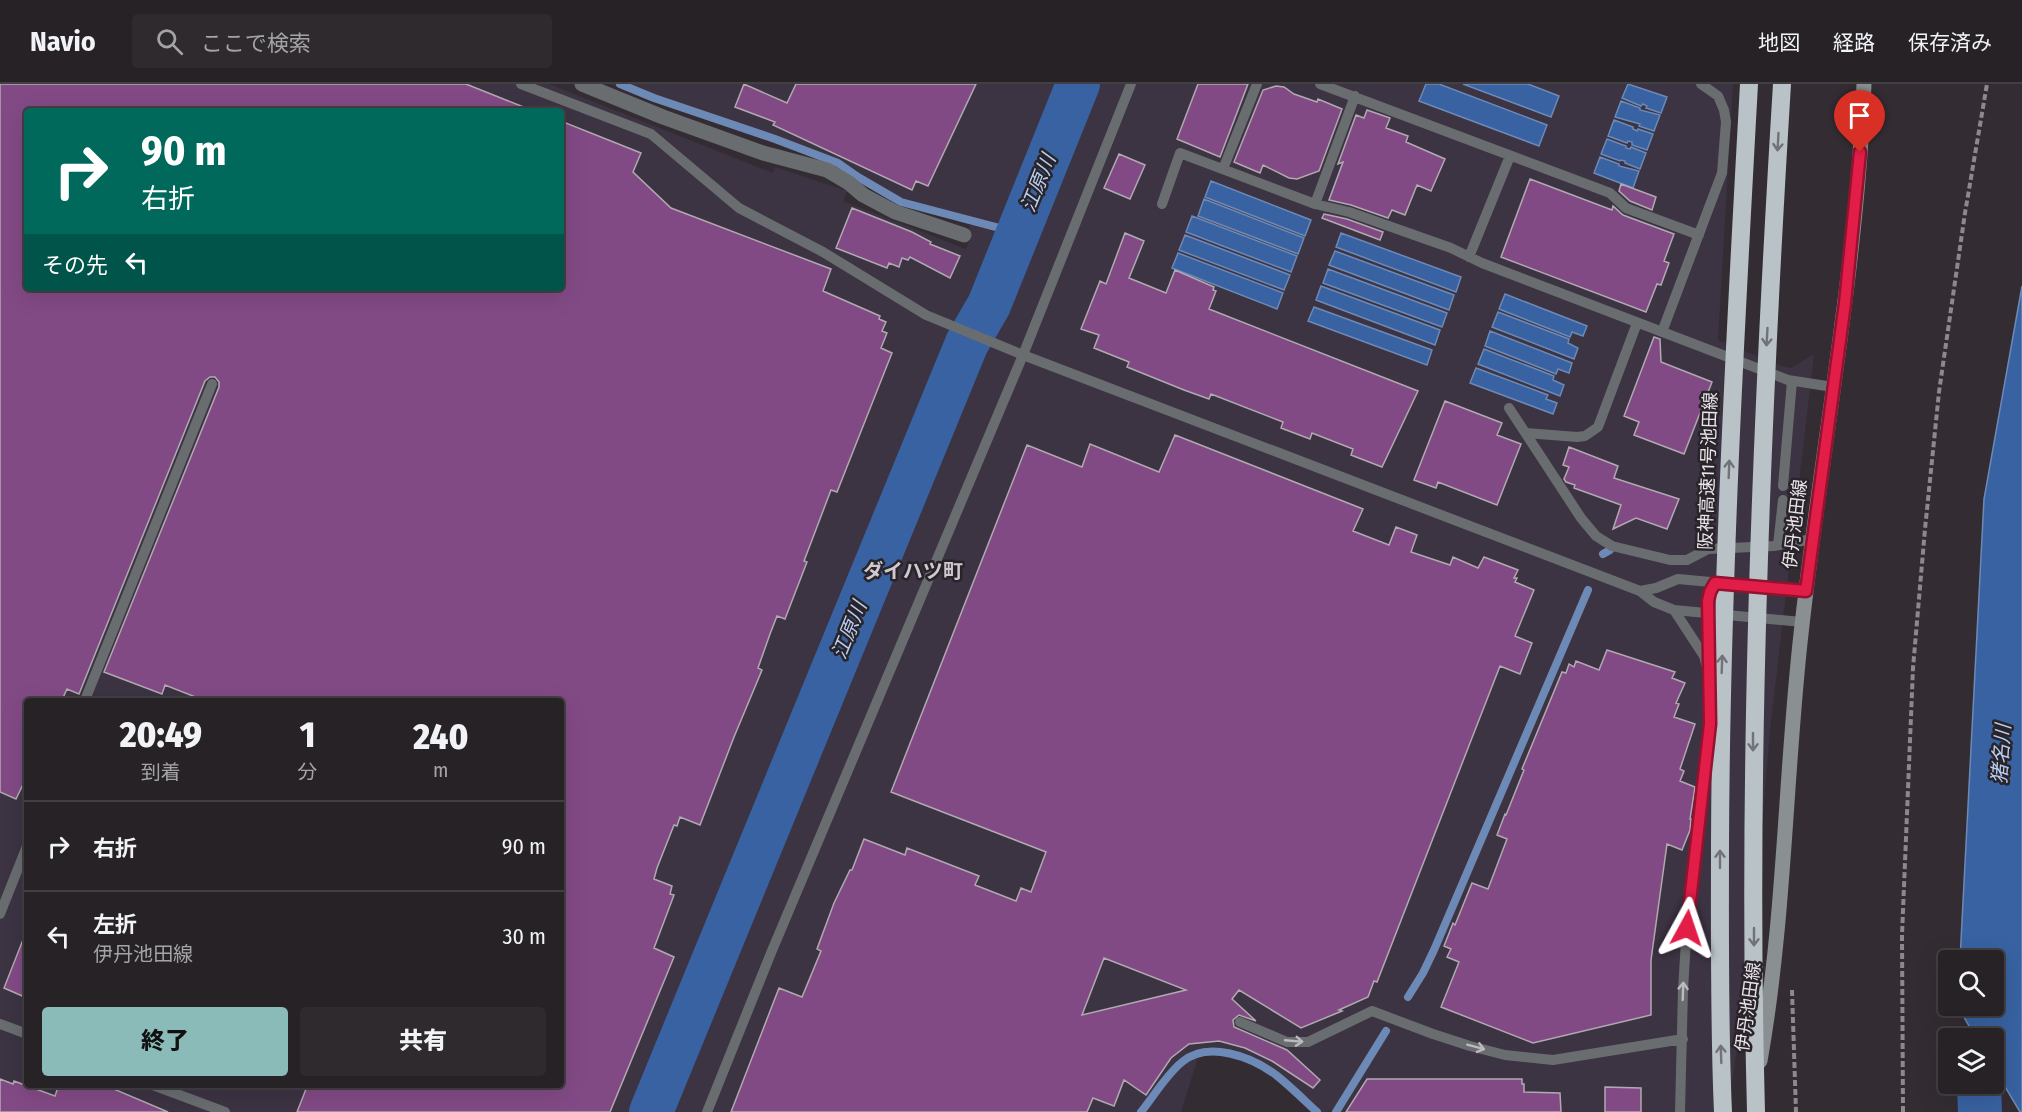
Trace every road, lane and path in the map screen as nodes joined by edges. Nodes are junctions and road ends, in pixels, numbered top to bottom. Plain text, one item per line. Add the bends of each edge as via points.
1 (521, 84) edge
2 (582, 84) edge
3 (1131, 84) edge
4 (1257, 84) edge
5 (1320, 84) edge
6 (1701, 84) edge
7 (1749, 84) edge
8 (1782, 84) edge
9 (1864, 84) edge
10 (1987, 84) edge
11 (1355, 96) junction
12 (1510, 156) junction
13 (1223, 169) junction
14 (1162, 204) dead end
15 (1315, 204) junction
16 (964, 235) dead end
17 (1699, 235) junction
18 (1468, 257) junction
19 (1637, 322) junction
20 (1662, 332) junction
21 (1023, 355) junction
22 (1792, 381) junction
23 (212, 384) dead end
24 (1833, 387) junction
25 (1509, 408) dead end
26 (1526, 433) junction
27 (1783, 486) dead end
28 (1782, 500) dead end
29 (1813, 539) junction
30 (1778, 545) junction
31 (1715, 583) junction
32 (1640, 591) junction
33 (1806, 591) junction
34 (1674, 610) junction
35 (1708, 613) junction
36 (1802, 622) junction
37 (1708, 671) junction
38 (86, 698) edge
39 (24, 854) edge
40 (0, 914) edge
41 (1792, 988) dead end
42 (1240, 1022) dead end
43 (0, 1023) edge
44 (24, 1034) edge
45 (1683, 1039) junction
46 (161, 1088) edge
47 (225, 1112) edge
48 (707, 1112) edge
49 (1680, 1112) edge
50 (1723, 1112) edge
51 (1755, 1112) edge
52 (1796, 1112) edge
53 (1903, 1112) edge

1 - 21 lane via 651,134 739,208 823,252 926,315
2 - 16 street via 763,153 827,170 895,212
3 - 21 lane
4 - 13 lane
5 - 11 lane
6 - 17 lane via 1721,101 1726,122 1722,173
50 -> 7 highway, 阪神高速11号池田線, bridge via 1720,720 1733,365
8 -> 51 highway, bridge via 1767,335 1753,729
9 - 24 main road, 伊丹池田線 via 1857,189
10 - 53 path via 1939,392 1924,529 1913,668 1902,935
11 - 12 lane
11 - 15 lane
12 - 17 lane via 1611,193 1626,208
12 - 18 lane
13 - 14 lane via 1180,153
13 - 15 lane
15 - 18 lane via 1359,216
17 - 20 lane
18 - 19 lane
19 - 20 lane
19 - 26 lane via 1598,427 1577,437
20 - 22 lane
21 - 32 lane
21 - 48 lane
22 - 24 lane
22 - 27 lane
23 - 38 lane
24 - 29 main road, 伊丹池田線
25 - 26 lane
26 - 30 lane via 1581,518 1596,536 1612,546 1670,560 1687,560 1708,549
28 - 30 lane
29 - 30 lane
29 - 33 main road, 伊丹池田線
31 - 32 lane via 1678,579
31 - 33 lane
31 - 35 lane
32 - 34 lane
33 - 36 main road, 伊丹池田線
34 - 35 lane
34 - 37 lane via 1704,656
35 - 36 lane
35 - 37 lane
36 - 51 main road, 伊丹池田線 via 1773,974
45 -> 37 lane via 1688,907 1710,724
39 - 40 lane
41 - 52 path
42 -> 45 lane via 1287,1042 1308,1042 1372,1011 1470,1046 1505,1055 1553,1060
43 - 44 lane
45 - 49 lane
46 - 47 lane

